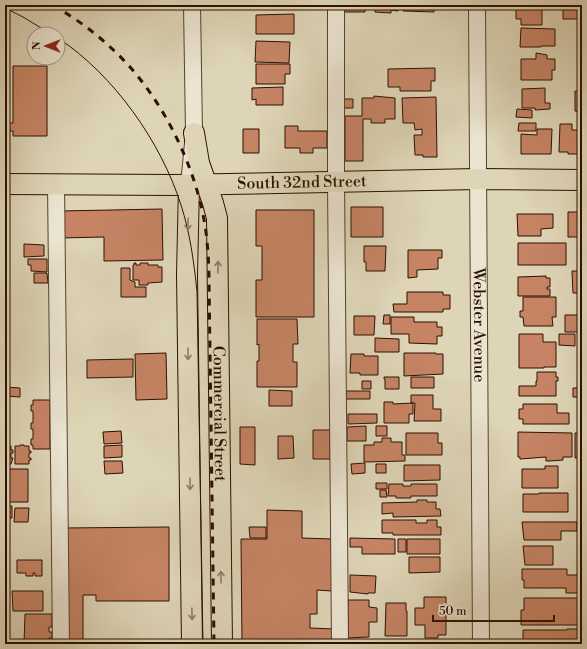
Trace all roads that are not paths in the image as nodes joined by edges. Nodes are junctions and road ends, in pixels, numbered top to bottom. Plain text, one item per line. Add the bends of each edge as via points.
1 (192, 5) edge
2 (336, 5) edge
3 (477, 5) edge
4 (194, 133) joint
5 (478, 179) junction
6 (582, 180) edge
7 (336, 181) junction
8 (14, 184) edge
9 (56, 184) junction
10 (198, 185) junction
11 (61, 644) edge
12 (192, 644) edge
13 (222, 644) edge
14 (340, 644) edge
15 (481, 644) edge

1 - 4 street
2 - 7 street
3 - 5 street, Webster Avenue
4 - 10 main road, Commercial Street via 199,164
5 - 6 main road, South 32nd Street
5 - 7 main road, South 32nd Street
5 - 15 street, Webster Avenue
7 - 10 main road, South 32nd Street
7 - 14 street
8 - 9 main road, South 32nd Street
9 - 10 main road, South 32nd Street
9 - 11 street
10 -> 12 main road via 187,274
13 -> 10 main road, Commercial Street via 217,218 214,203

